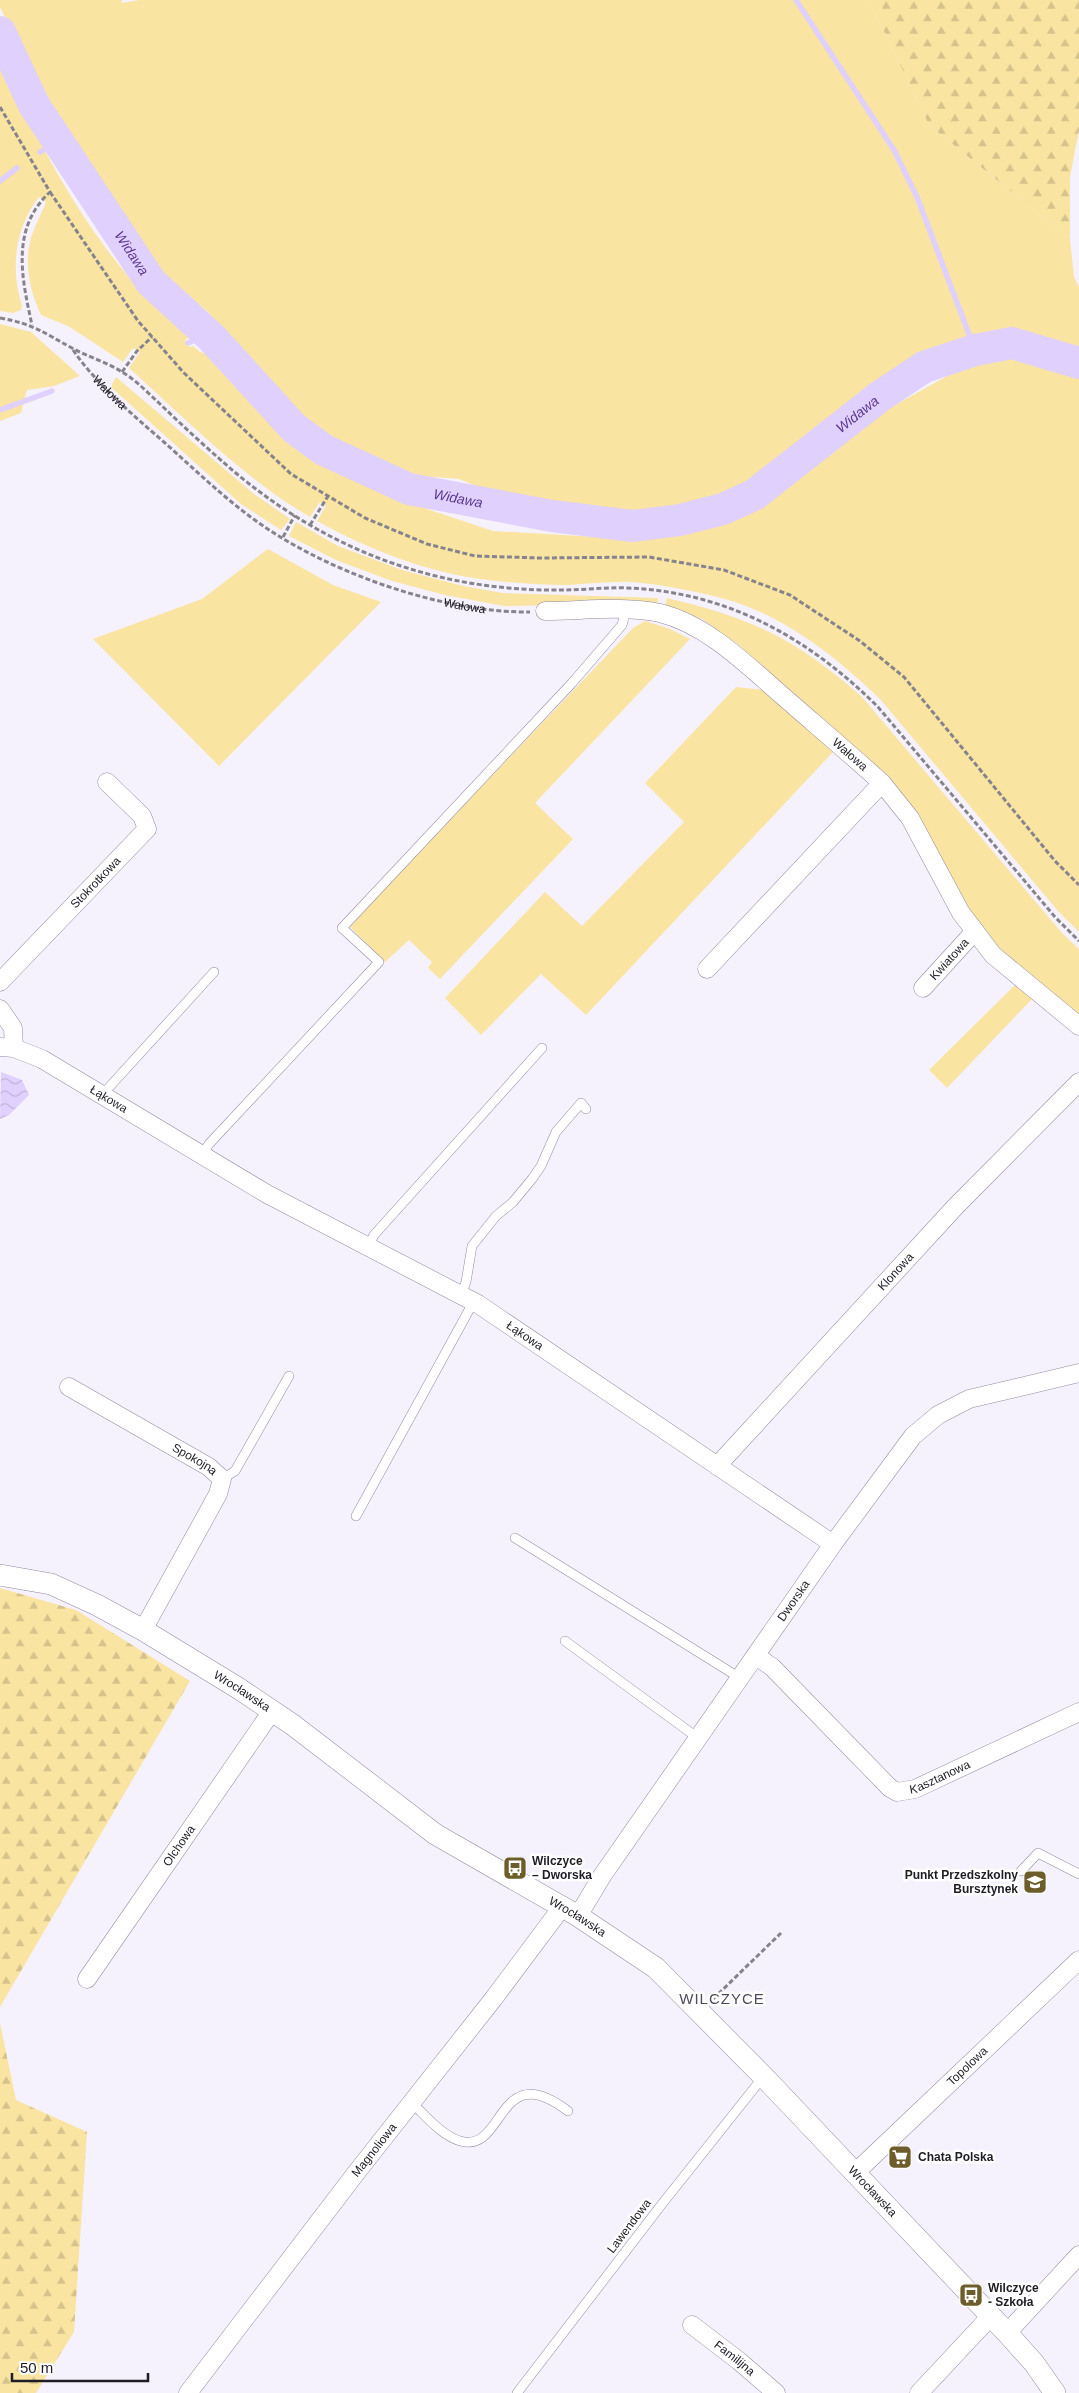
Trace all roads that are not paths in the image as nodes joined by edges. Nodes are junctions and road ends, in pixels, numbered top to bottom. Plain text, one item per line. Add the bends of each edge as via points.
1 (626, 610) junction
2 (545, 611) road end
3 (107, 782) dead end
4 (882, 783) junction
5 (975, 931) junction
6 (707, 969) dead end
7 (214, 972) dead end
8 (0, 982) edge
9 (923, 988) dead end
10 (0, 1009) edge
11 (1079, 1026) edge
12 (7, 1048) edge
13 (542, 1048) dead end
14 (1079, 1082) edge
15 (102, 1095) junction
16 (586, 1109) dead end
17 (201, 1156) junction
18 (368, 1247) junction
19 (467, 1298) junction
20 (1079, 1373) edge
21 (289, 1376) dead end
22 (69, 1387) dead end
23 (717, 1466) junction
24 (222, 1479) junction
25 (356, 1516) dead end
26 (515, 1538) dead end
27 (833, 1544) junction
28 (0, 1575) edge
29 (143, 1630) junction
30 (565, 1641) dead end
31 (756, 1656) junction
32 (740, 1678) junction
33 (272, 1711) junction
34 (1079, 1712) edge
35 (698, 1738) junction
36 (1021, 1871) dead end
37 (1079, 1874) edge
38 (570, 1911) junction
39 (1079, 1960) edge
40 (87, 1979) dead end
41 (764, 2076) junction
42 (412, 2103) junction
43 (568, 2111) dead end
44 (855, 2173) junction
45 (1079, 2255) edge
46 (991, 2316) junction
47 (692, 2325) dead end
48 (1007, 2333) junction
49 (188, 2393) edge
50 (518, 2393) edge
51 (776, 2393) edge
52 (919, 2393) edge
53 (1055, 2393) edge

1 - 2 street, Wałowa
1 - 4 street, Wałowa via 660,613 721,644
1 - 17 lane via 622,625 572,683 342,928 379,962
3 - 8 street, Stokrotkowa via 142,816 147,829
4 - 5 street, Wałowa via 910,818 961,913
4 - 6 street
5 - 9 street, Kwiatowa
5 - 11 street, Wałowa via 993,955
7 - 15 lane
10 - 12 street, Łąkowa via 13,1028
12 - 15 street, Łąkowa via 42,1059
13 - 18 lane via 374,1235
14 - 23 street, Klonowa via 956,1206
15 - 17 street, Łąkowa
16 - 19 lane via 581,1103 567,1118 556,1132 532,1179 472,1246 466,1282
17 - 18 street, Łąkowa
18 - 19 street, Łąkowa
19 - 23 street, Łąkowa
19 - 25 lane
20 - 27 street, Dworska via 969,1399 938,1415 913,1436
21 - 24 lane via 235,1471
22 - 24 street, Spokojna via 209,1467
23 - 27 street, Łąkowa
24 - 29 street, Spokojna via 218,1494
26 - 32 lane
27 - 31 street, Dworska
28 - 29 street, Wrocławska via 51,1584
29 - 33 street, Wrocławska
30 - 35 lane
31 - 32 street, Dworska
31 - 34 street, Kasztanowa via 772,1667 897,1792 915,1789
32 - 35 street, Dworska
33 - 38 street, Wrocławska via 435,1834
33 - 40 street, Olchowa
35 - 38 street, Dworska via 602,1876
36 - 37 lane via 1038,1853
38 - 41 street, Wrocławska via 656,1968
38 - 42 street, Magnoliowa via 494,1998
39 - 44 street, Topolowa
41 - 44 street, Wrocławska
41 - 50 lane, Lawendowa
42 - 43 lane via 436,2126 462,2141 486,2134 511,2102 524,2094 549,2098
42 - 49 street, Magnoliowa
44 - 46 street, Wrocławska
45 - 48 street
46 - 48 street, Wrocławska
46 - 52 street
47 - 51 street, Familijna
48 - 53 street, Wrocławska

